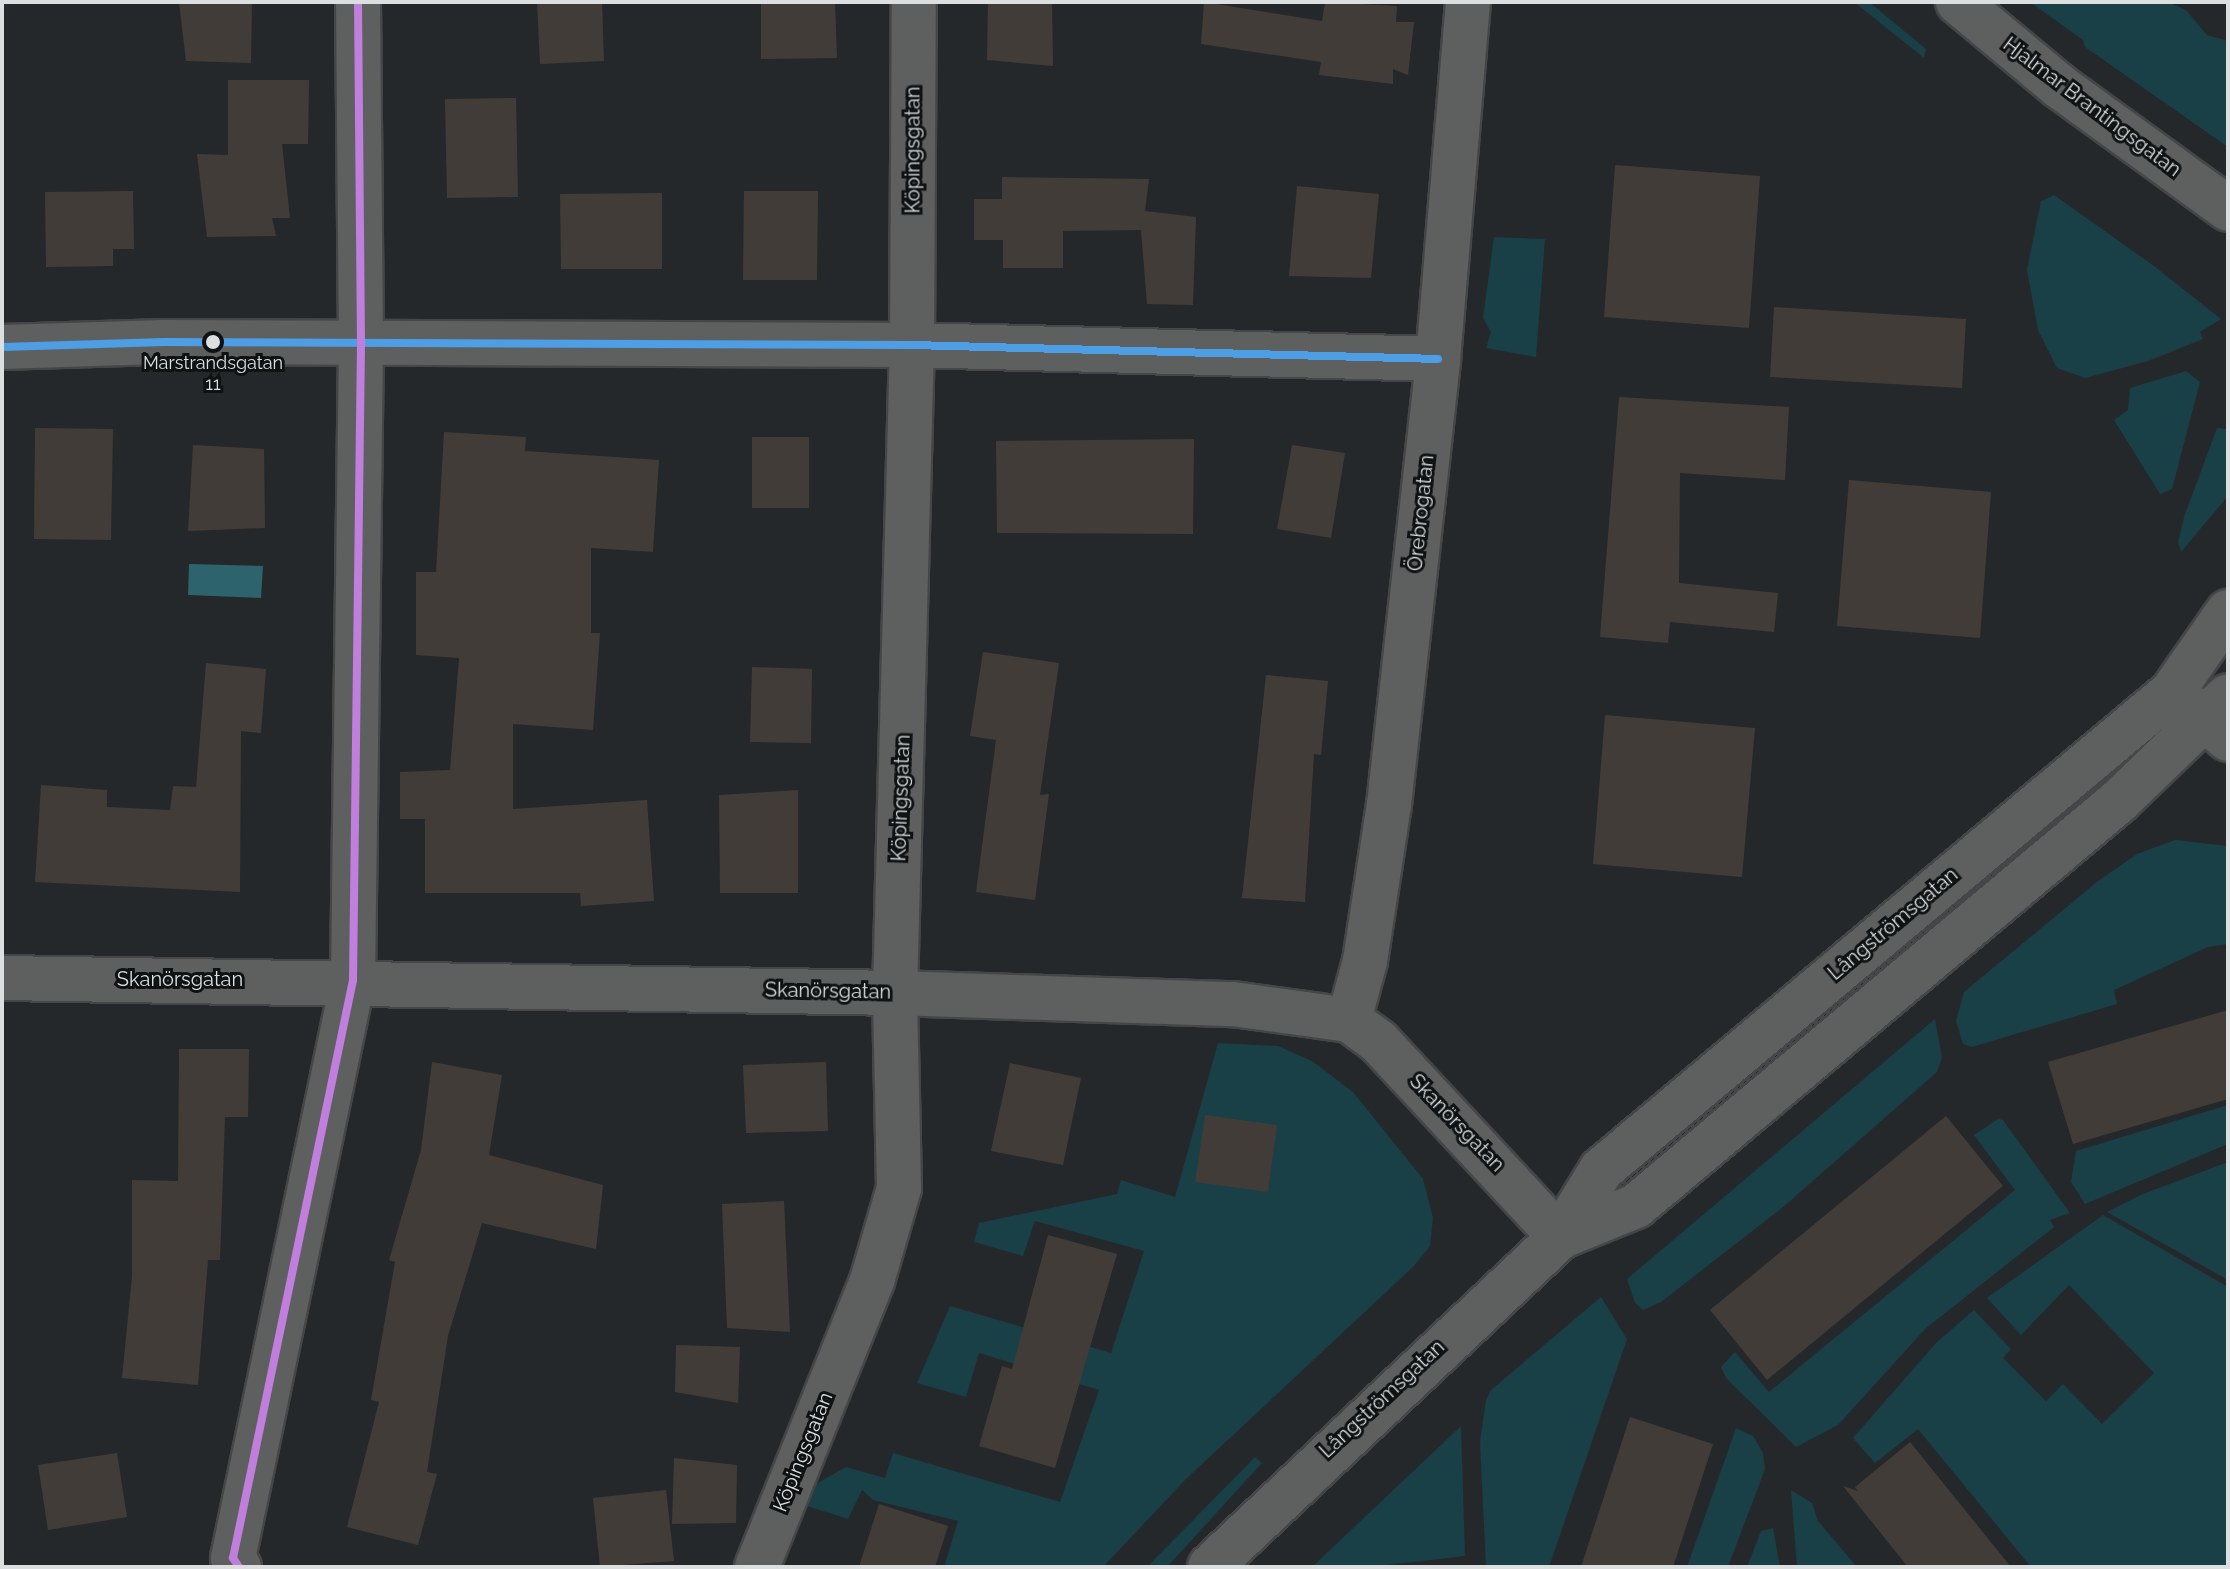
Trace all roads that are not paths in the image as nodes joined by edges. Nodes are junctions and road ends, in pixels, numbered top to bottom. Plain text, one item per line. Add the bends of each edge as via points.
1 (358, 2) edge
2 (914, 2) edge
3 (1468, 2) edge
4 (1958, 2) edge
5 (2228, 209) edge
6 (361, 345) junction
7 (912, 345) junction
8 (2, 347) edge
9 (1438, 359) junction
10 (2228, 612) edge
11 (2172, 692) junction
12 (2220, 718) edge
13 (2, 978) edge
14 (353, 980) junction
15 (895, 993) junction
16 (1349, 1020) junction
17 (1560, 1237) junction
18 (239, 1567) edge
19 (757, 1567) edge
20 (1210, 1567) edge

1 - 6 street
2 - 7 street, Köpingsgatan
3 - 9 street, Örebrogatan
4 - 5 street, Hjalmar Brantingsgatan via 2059,86
6 - 7 street
6 - 8 street via 165,342
6 - 14 street
7 - 9 street
7 - 15 street, Köpingsgatan
9 - 16 street, Örebrogatan via 1389,805 1365,961
10 - 11 street, Långströmsgatan
11 - 12 street
11 - 17 street, Långströmsgatan via 1601,1170
12 - 17 street, Långströmsgatan via 1636,1206
13 - 14 street, Skanörsgatan
14 - 15 street, Skanörsgatan
14 - 18 street via 233,1558
15 - 16 street, Skanörsgatan via 1233,1004
15 - 19 street, Köpingsgatan via 899,1188 889,1231
16 - 17 street, Skanörsgatan via 1379,1042
17 - 20 street, Långströmsgatan

